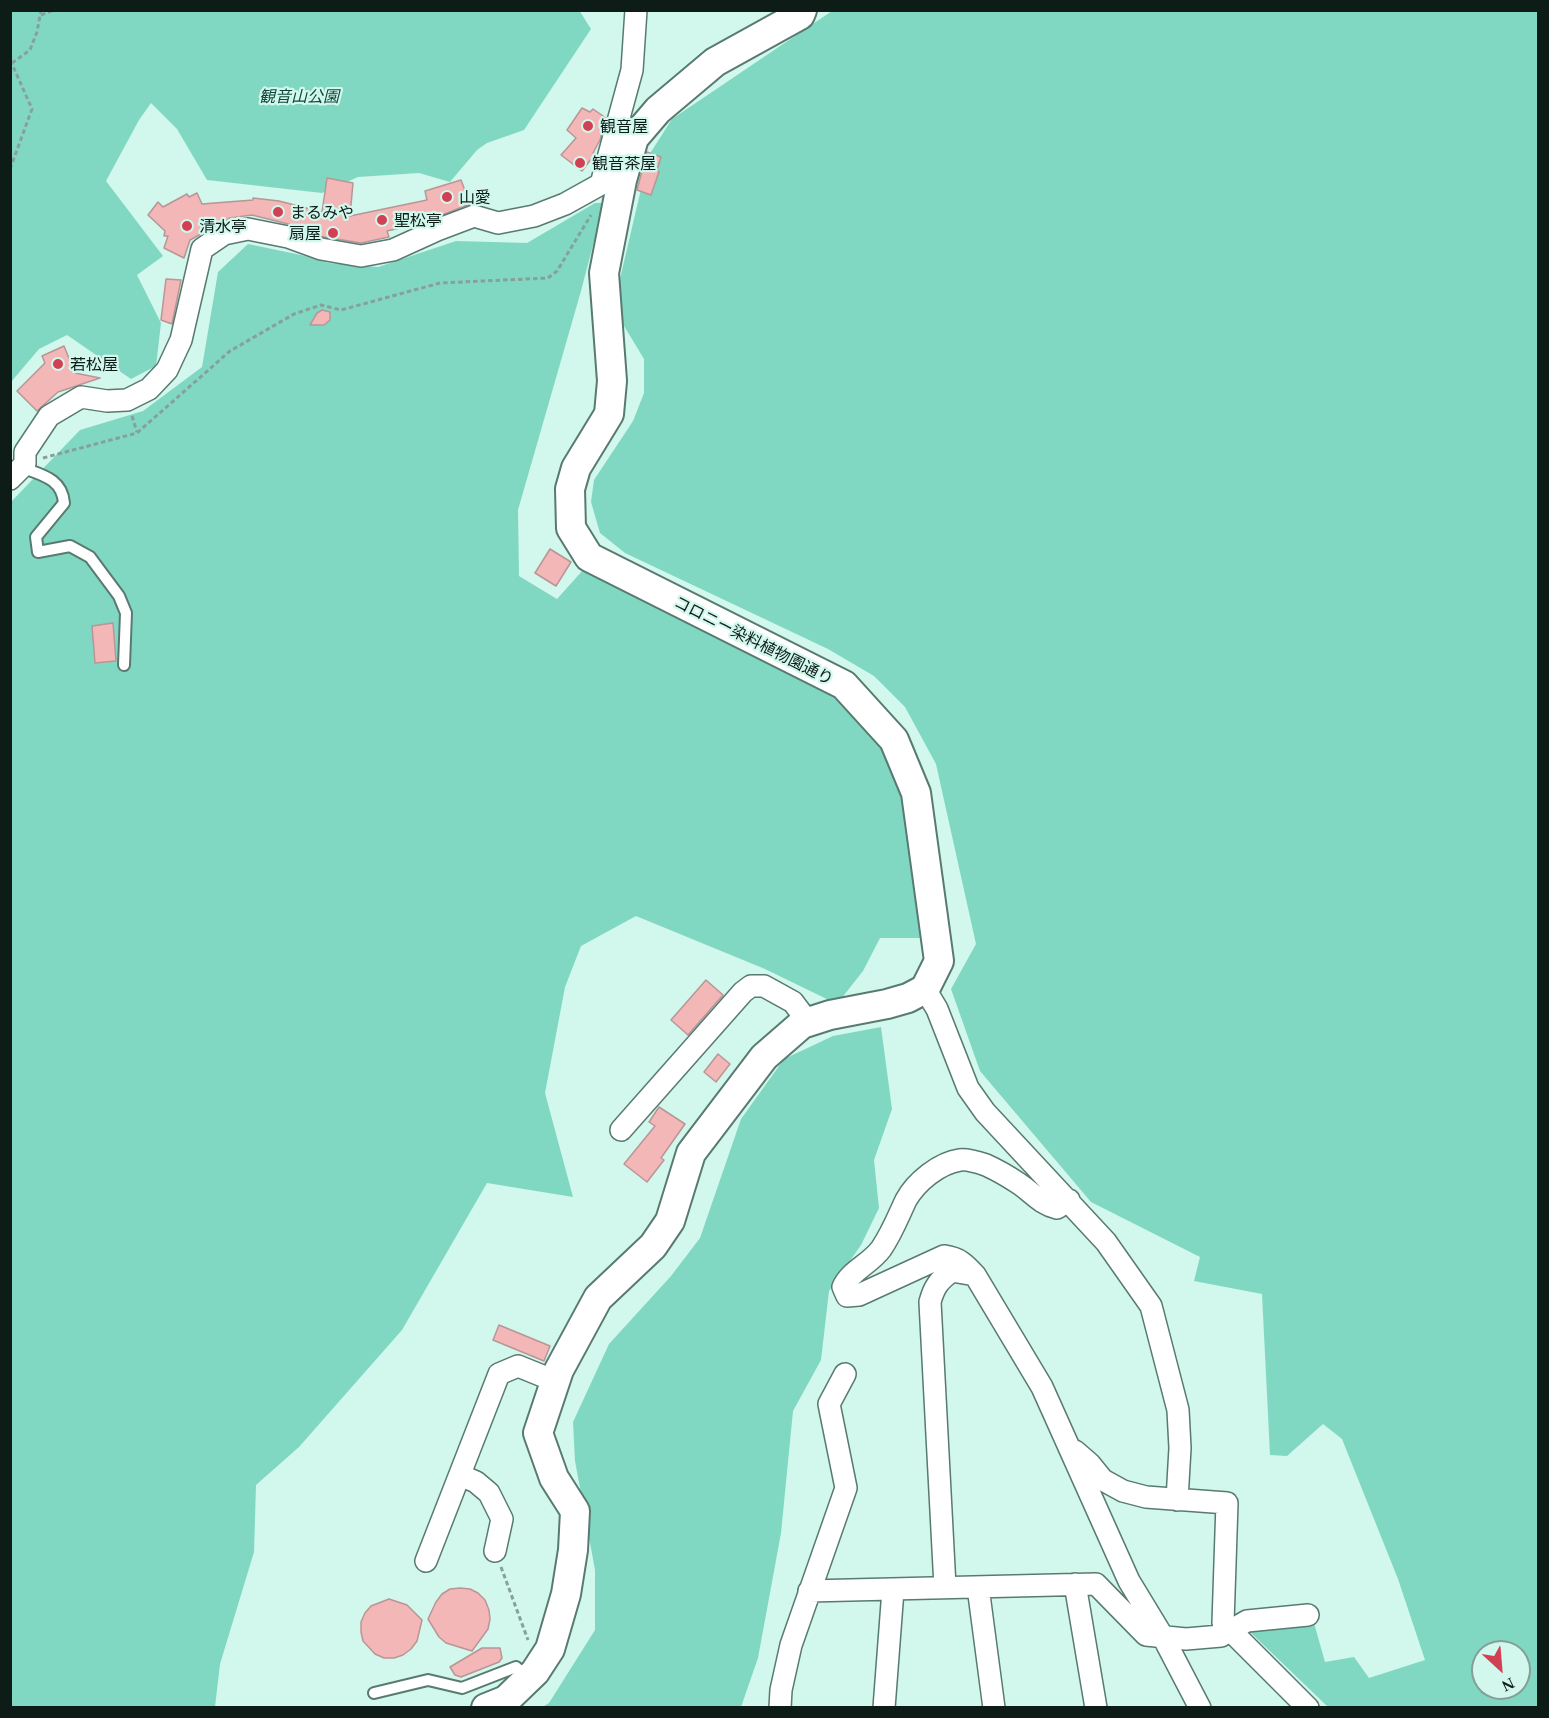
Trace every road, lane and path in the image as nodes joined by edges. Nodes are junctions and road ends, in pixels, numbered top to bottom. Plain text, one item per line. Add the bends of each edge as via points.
1 (54, 10) edge
2 (636, 10) edge
3 (802, 10) edge
4 (41, 13) edge
5 (11, 64) edge
6 (10, 169) edge
7 (611, 182) junction
8 (594, 211) dead end
9 (65, 451) dead end
10 (16, 473) edge
11 (124, 665) dead end
12 (925, 988) junction
13 (808, 1022) junction
14 (621, 1130) dead end
15 (1068, 1200) junction
16 (975, 1275) junction
17 (845, 1374) dead end
18 (555, 1382) junction
19 (1066, 1443) junction
20 (460, 1475) junction
21 (1177, 1500) junction
22 (495, 1551) joint
23 (426, 1561) dead end
24 (1076, 1584) junction
25 (945, 1587) junction
26 (978, 1587) junction
27 (893, 1590) junction
28 (809, 1591) junction
29 (1308, 1615) dead end
30 (1233, 1630) junction
31 (1163, 1637) junction
32 (533, 1673) junction
33 (374, 1692) dead end
34 (486, 1707) edge
35 (780, 1707) edge
36 (884, 1707) edge
37 (994, 1707) edge
38 (1096, 1707) edge
39 (1200, 1707) edge
40 (1308, 1707) edge

1 - 4 path
2 - 7 street via 632,70
3 - 7 street, コロニー染料植物園通り via 800,15 715,62 658,110 634,138
4 - 5 path via 30,50
5 - 6 path via 32,109
7 - 10 street via 534,216 498,223 474,216 393,250 362,256 248,229 224,234 202,249 181,340 167,370 149,389 127,400 81,397 49,416 25,452 25,464
7 - 12 street, コロニー染料植物園通り via 604,273 612,381 609,414 576,468 570,489 571,528 589,556 843,685 894,740 916,793 936,927 939,961
8 - 9 path via 557,271 548,278 440,283 341,310 321,305 294,314 230,351 137,433
10 - 11 lane via 50,478 63,492 64,503 36,537 38,552 70,546 90,557 119,596 126,613
12 - 13 street via 908,998
12 - 15 street via 968,1088 1005,1135
13 - 14 street via 793,1002 764,986 751,986
13 - 18 street via 764,1057 692,1153 670,1221 653,1246 598,1298
15 - 16 street via 1057,1208 1040,1202 1020,1184 986,1165 961,1160 939,1167 907,1198 879,1251 847,1278 843,1287 847,1296 859,1295 944,1256 956,1257
15 - 21 street via 1107,1242 1150,1306 1178,1410
16 - 19 street via 1042,1387
16 - 25 street via 952,1271 934,1288 930,1302
17 - 28 street via 828,1404 846,1488
18 - 20 street via 518,1366 499,1374
18 - 32 street via 538,1433 554,1478 575,1511 573,1550 566,1594 550,1648
19 - 21 street via 1103,1480 1123,1491
19 - 31 street via 1129,1581
20 - 22 street via 489,1493 502,1519
20 - 23 street
21 - 30 street via 1227,1503 1223,1623
22 - 32 path
24 - 26 street
24 - 31 street via 1096,1584 1146,1635
24 - 38 street
25 - 26 street
25 - 27 street
26 - 37 street
27 - 28 street
27 - 36 street
28 - 35 street via 791,1645
29 - 30 street via 1247,1621
30 - 31 street via 1221,1636
30 - 40 street
31 - 39 street
32 - 33 lane via 516,1667 462,1688 428,1680
32 - 34 street via 506,1700

